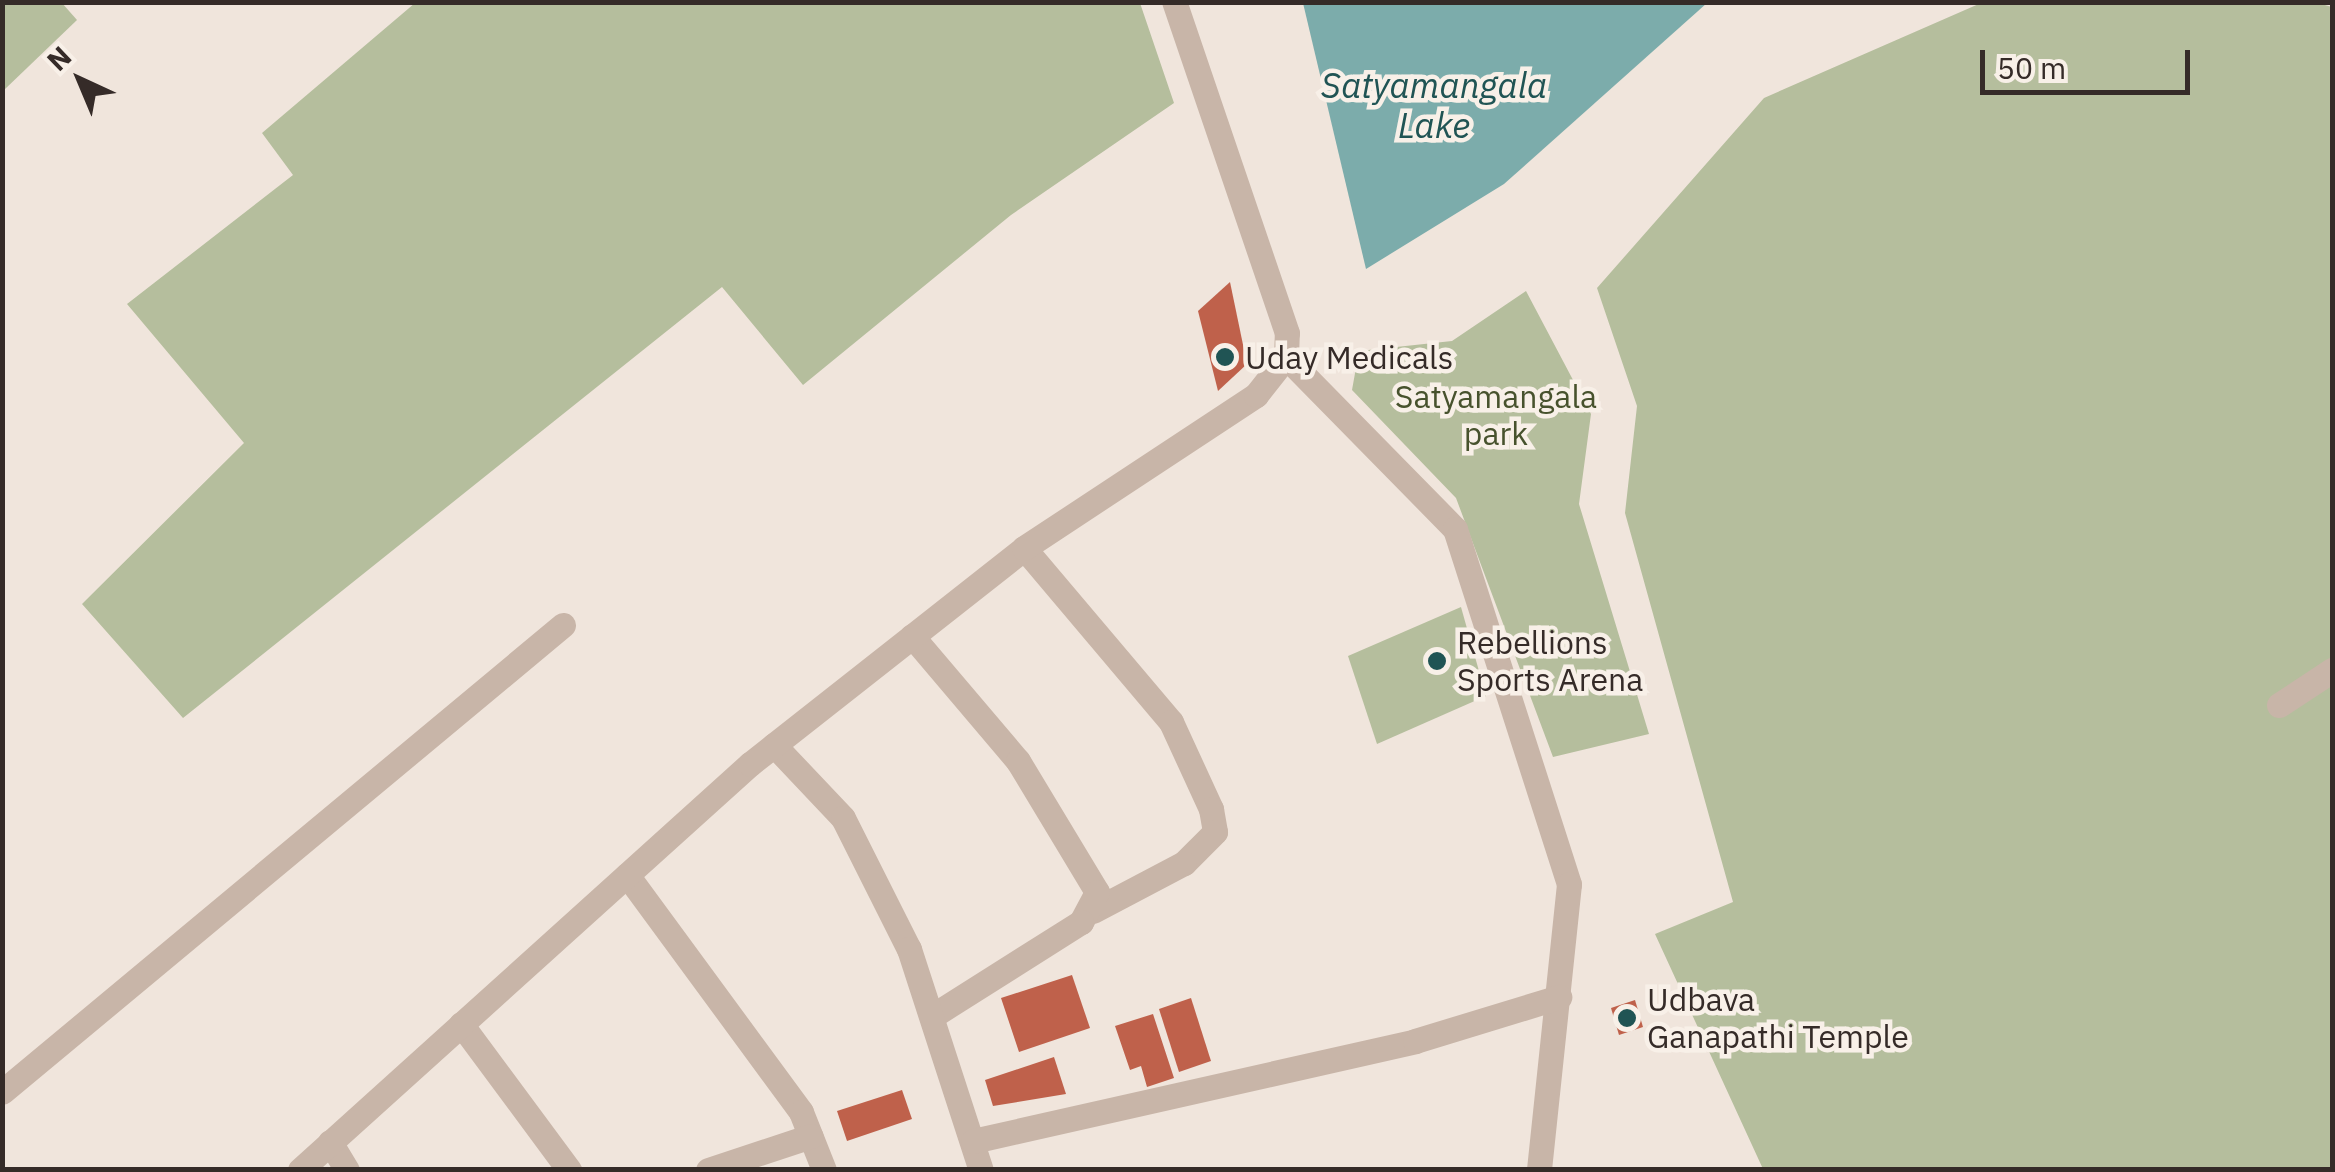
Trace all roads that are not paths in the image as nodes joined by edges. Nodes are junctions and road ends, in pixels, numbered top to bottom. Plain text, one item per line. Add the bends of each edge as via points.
1 (1174, 2) edge
2 (1286, 357) junction
3 (1024, 548) junction
4 (563, 625) dead end
5 (912, 636) junction
6 (2332, 670) edge
7 (2279, 705) dead end
8 (774, 745) junction
9 (627, 874) junction
10 (1093, 911) junction
11 (1559, 996) junction
12 (937, 1014) junction
13 (461, 1024) junction
14 (2, 1092) edge
15 (811, 1136) junction
16 (973, 1140) junction
17 (330, 1142) junction
18 (300, 1170) edge
19 (348, 1170) edge
20 (568, 1170) edge
21 (708, 1170) edge
22 (824, 1170) edge
23 (981, 1170) edge
24 (1539, 1170) edge

1 - 2 street via 1287,333
2 - 3 street via 1256,395
2 - 11 street via 1455,530 1569,884
3 - 5 street
3 - 10 street via 1171,722 1212,809 1215,832 1184,864
4 - 14 street
5 - 8 street
5 - 10 street via 1018,761 1097,892
6 - 7 street
8 - 9 street
8 - 12 street via 843,818
9 - 13 street
9 - 15 street
10 - 12 street
11 - 16 street via 1415,1040
11 - 24 street
12 - 16 street
13 - 17 street
13 - 20 street
15 - 21 street
15 - 22 street
16 - 23 street
17 - 18 street
17 - 19 street

